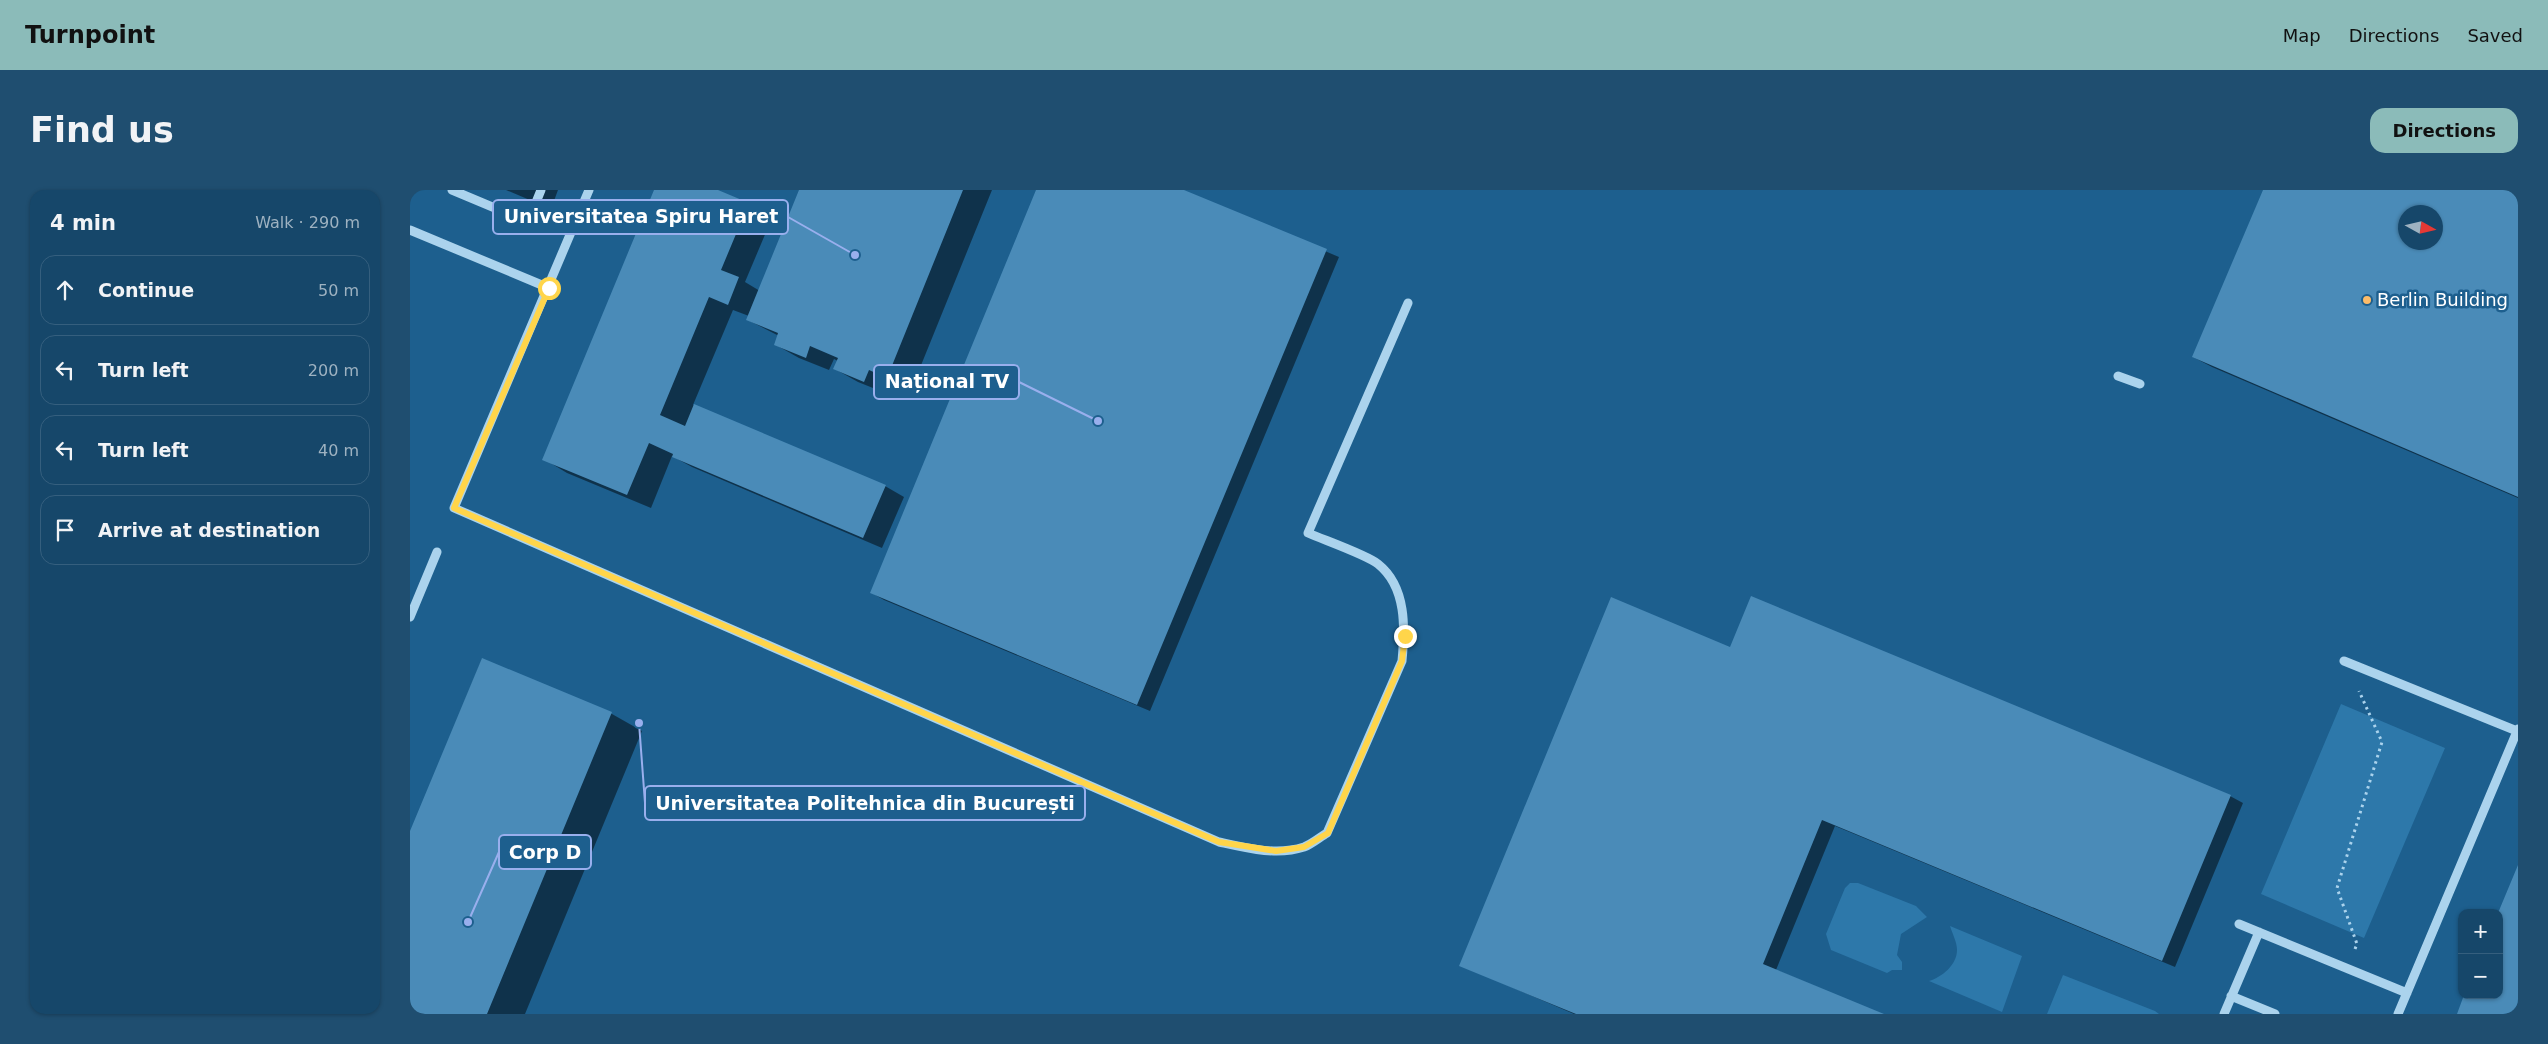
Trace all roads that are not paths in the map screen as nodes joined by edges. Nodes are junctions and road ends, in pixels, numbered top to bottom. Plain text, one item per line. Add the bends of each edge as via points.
1 (452, 190) edge
2 (541, 190) edge
3 (589, 190) edge
4 (410, 230) edge
5 (549, 288) junction
6 (1408, 303) dead end
7 (2118, 376) dead end
8 (2140, 384) dead end
9 (437, 552) dead end
10 (410, 617) edge
11 (2344, 661) road end
12 (2518, 730) edge
13 (2239, 924) dead end
14 (2259, 932) junction
15 (2407, 993) junction
16 (2231, 996) junction
17 (2224, 1014) edge
18 (2275, 1014) edge
19 (2398, 1014) edge

1 - 2 street via 528,222
3 - 5 street
4 - 5 street
5 - 6 street via 454,508 1219,842 1276,851 1304,847 1328,833 1402,661 1404,613 1395,585 1378,564 1308,533
7 - 8 street
9 - 10 street
11 - 12 street
12 - 15 street
13 - 14 street
14 - 15 street
14 - 16 street
15 - 19 street
16 - 17 street
16 - 18 street

